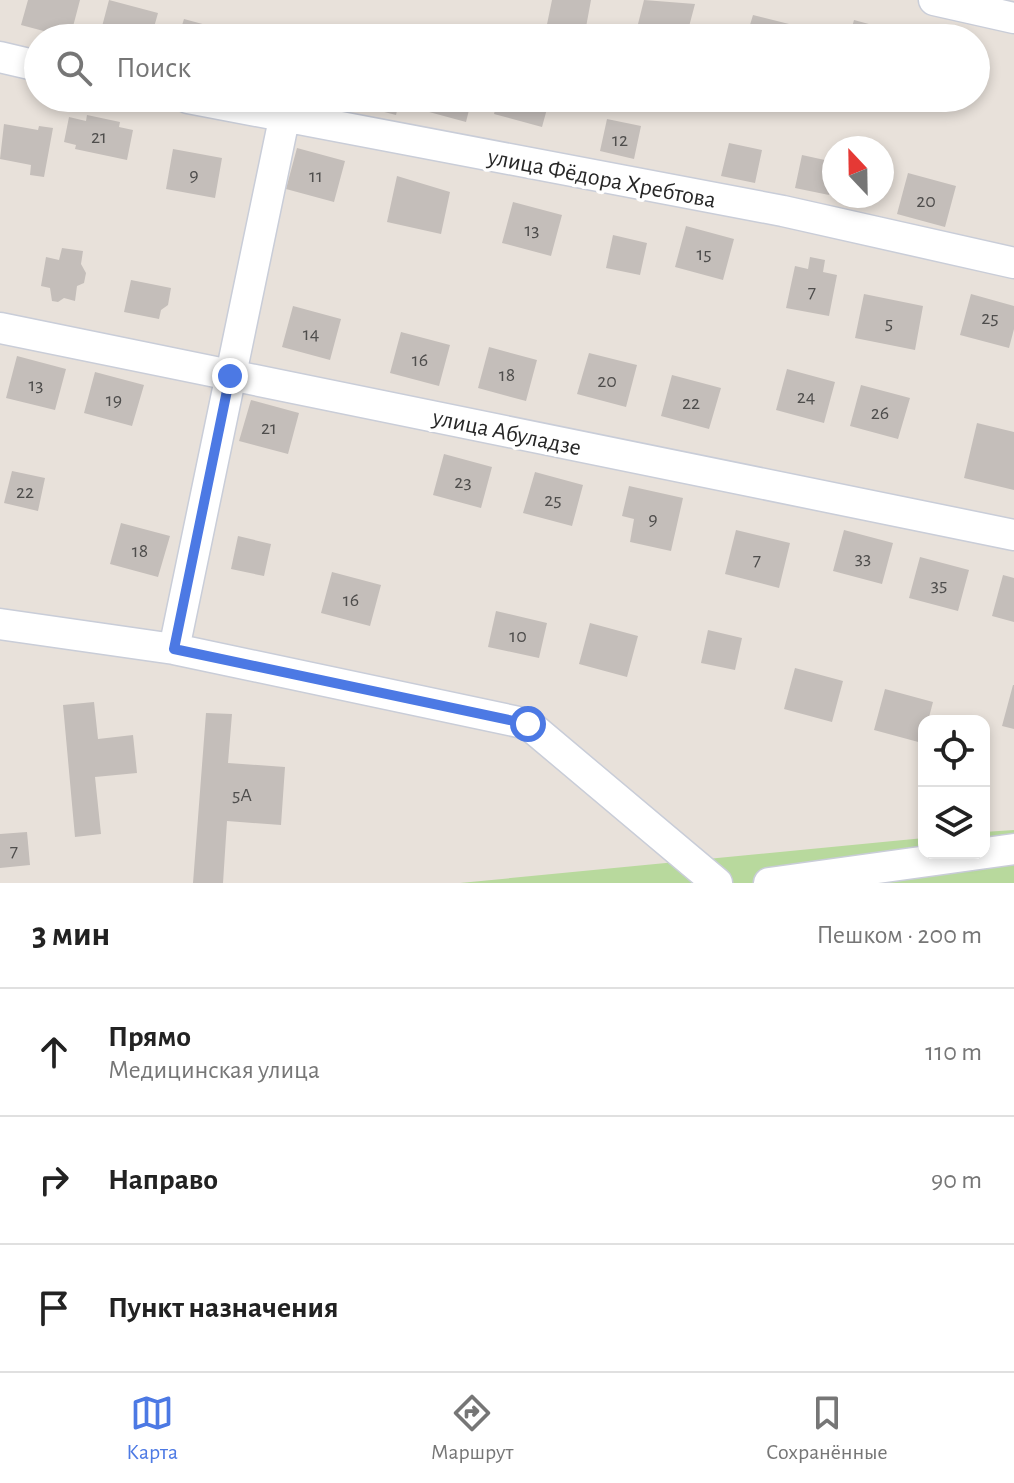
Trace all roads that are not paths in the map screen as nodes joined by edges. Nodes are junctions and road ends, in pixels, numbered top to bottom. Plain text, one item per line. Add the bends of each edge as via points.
1 (934, 0) edge
2 (1014, 18) edge
3 (0, 57) edge
4 (24, 63) edge
5 (252, 112) edge
6 (284, 119) junction
7 (1014, 263) edge
8 (0, 328) edge
9 (230, 376) junction
10 (1014, 535) edge
11 (0, 624) edge
12 (174, 649) junction
13 (1014, 849) edge
14 (717, 883) edge
15 (769, 883) edge

1 - 2 street
3 - 4 street
5 - 6 street, улица Фёдора Хребтова
6 - 7 street, улица Фёдора Хребтова via 783,211
6 - 9 street
8 - 9 street, улица Абуладзе
9 - 10 street, улица Абуладзе
9 - 12 street
11 - 12 street
12 - 14 street via 528,724
13 - 15 street

